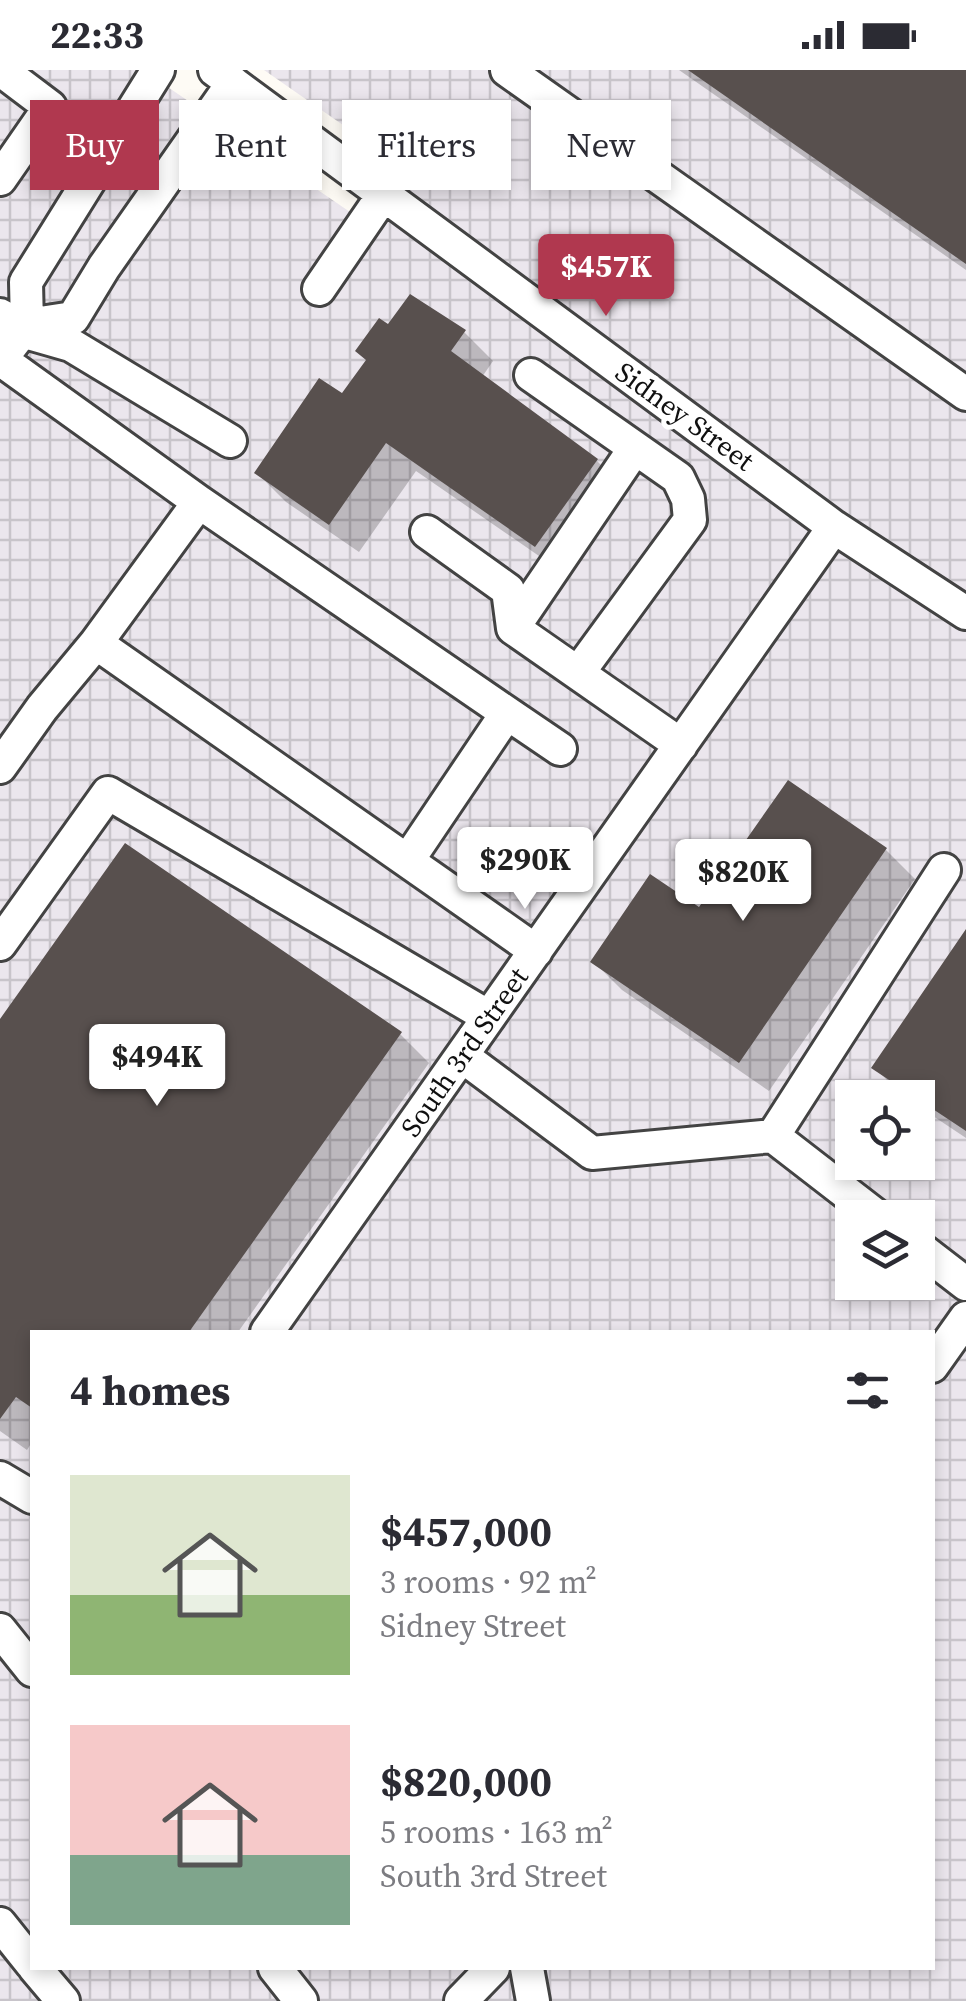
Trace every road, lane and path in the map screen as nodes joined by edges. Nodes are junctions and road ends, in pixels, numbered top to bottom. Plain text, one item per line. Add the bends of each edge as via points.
1 (1, 70) edge
2 (158, 70) edge
3 (506, 70) edge
4 (224, 76) edge
5 (0, 179) edge
6 (384, 194) junction
7 (318, 289) dead end
8 (16, 323) edge
9 (0, 359) edge
10 (530, 375) dead end
11 (966, 394) edge
12 (230, 441) dead end
13 (635, 448) junction
14 (199, 502) junction
15 (834, 527) junction
16 (427, 532) dead end
17 (966, 613) edge
18 (513, 628) junction
19 (96, 644) junction
20 (578, 674) junction
21 (507, 713) junction
22 (681, 745) junction
23 (560, 749) dead end
24 (0, 767) edge
25 (408, 860) junction
26 (944, 870) dead end
27 (0, 944) edge
28 (536, 951) junction
29 (489, 1017) junction
30 (462, 1056) junction
31 (773, 1136) junction
32 (856, 1200) edge
33 (935, 1260) edge
34 (966, 1284) edge
35 (966, 1318) edge
36 (280, 1326) edge
37 (935, 1362) edge
38 (0, 1478) edge
39 (30, 1495) edge
40 (0, 1630) edge
41 (30, 1668) edge
42 (0, 1924) edge
43 (30, 1961) edge
44 (37, 1970) edge
45 (276, 1970) edge
46 (527, 1970) edge
47 (63, 2001) edge
48 (301, 2001) edge
49 (533, 2001) edge

1 - 5 street via 50,107
2 - 8 street via 26,282
3 - 11 street
4 - 6 street, Sidney Street
4 - 8 street via 73,318
6 - 7 street
6 - 15 street, Sidney Street
8 - 9 street
8 - 12 street via 71,345
9 - 14 street
10 - 13 street
13 - 18 street
13 - 20 street via 678,478 690,520
14 - 19 street
14 - 21 street
15 - 17 street, Sidney Street
15 - 22 street, South 3rd Street
16 - 18 street via 508,590
18 - 20 street
19 - 24 street
19 - 25 street
20 - 22 street
21 - 23 street
21 - 25 street
22 - 28 street, South 3rd Street
25 - 28 street
26 - 31 street
27 - 29 street via 108,794
28 - 29 street, South 3rd Street
29 - 30 street, South 3rd Street
30 - 31 street via 592,1152
30 - 36 street, South 3rd Street
31 - 32 street
33 - 34 street
35 - 37 street
38 - 39 street
40 - 41 street
42 - 43 street
44 - 47 street
45 - 48 street
46 - 49 street

